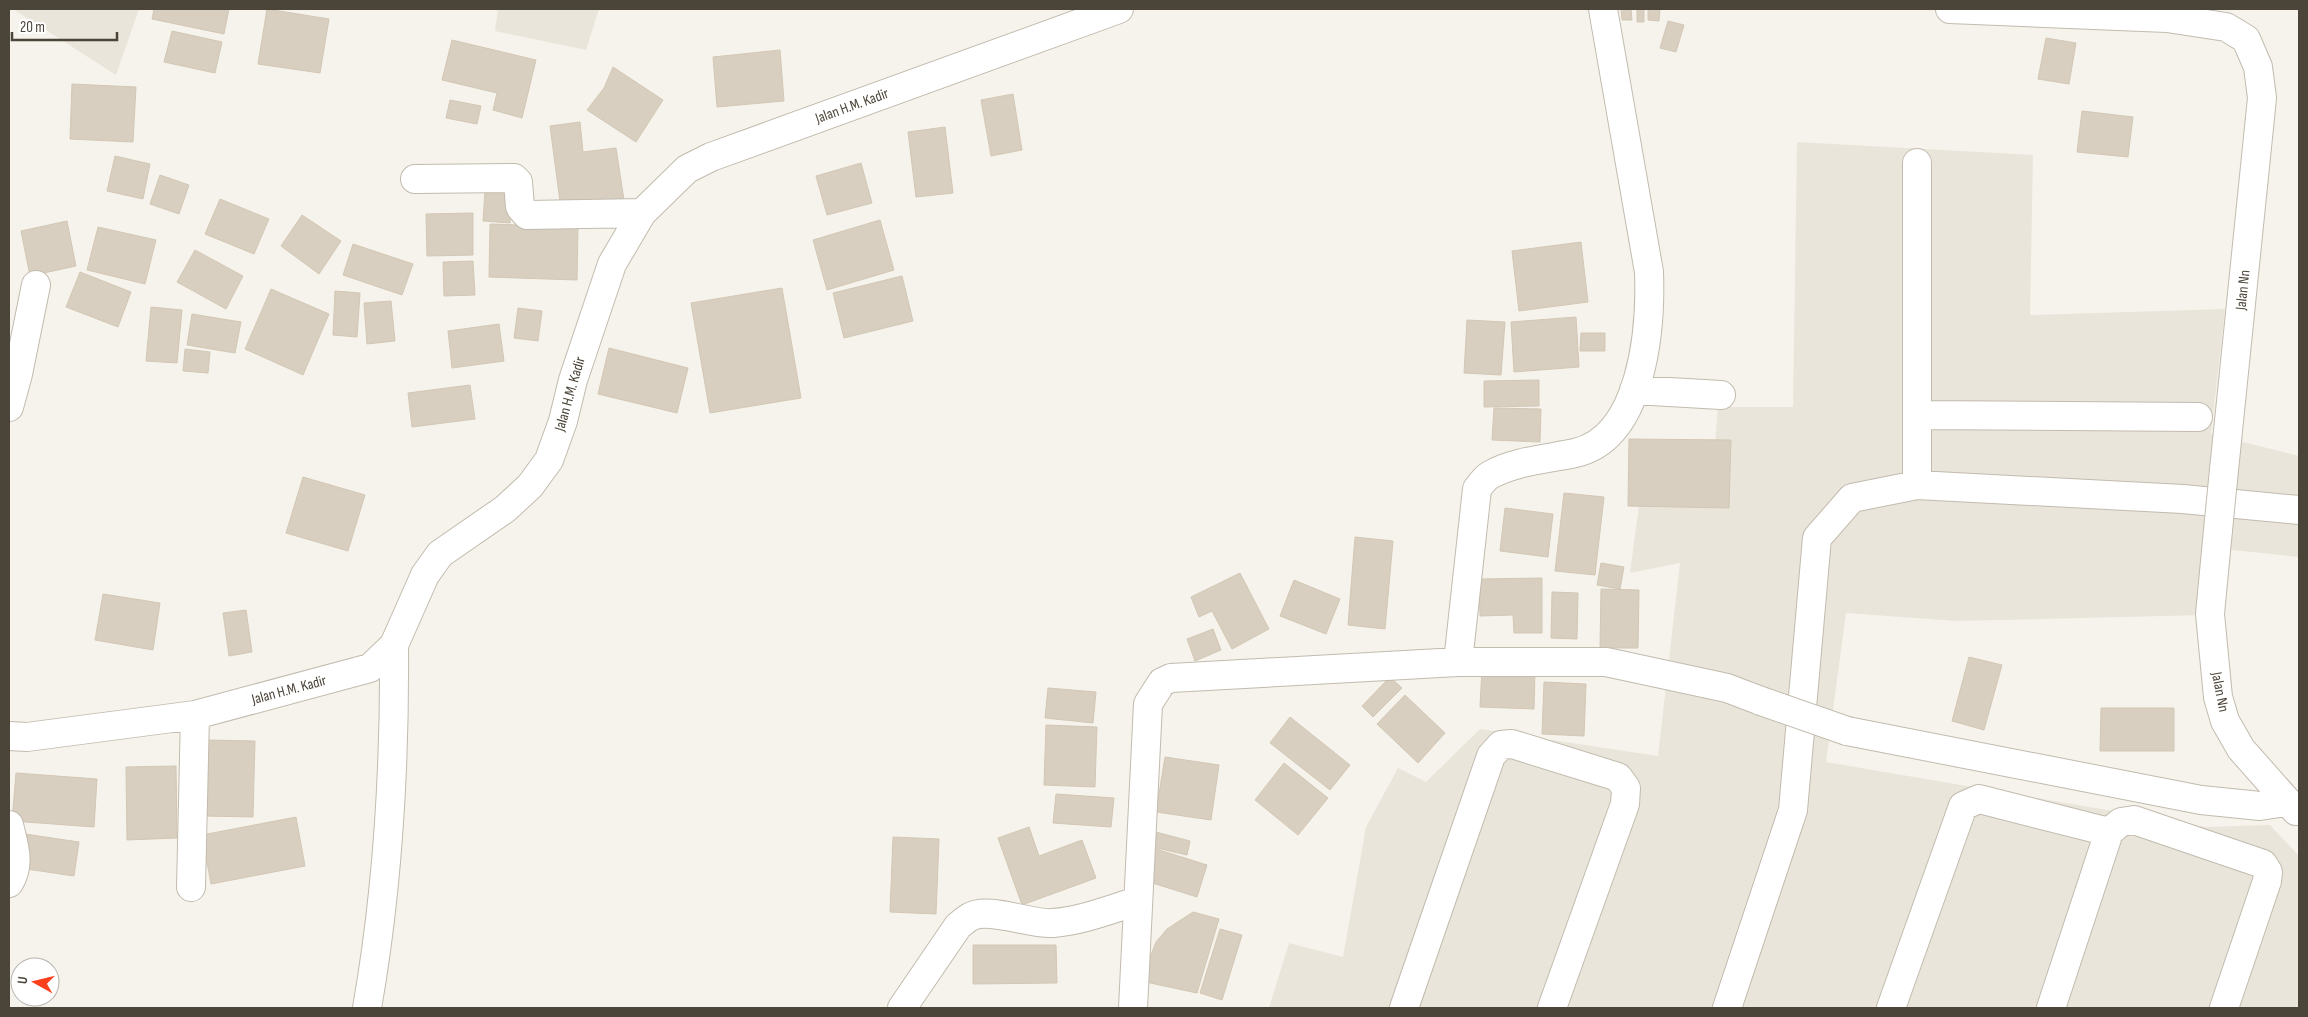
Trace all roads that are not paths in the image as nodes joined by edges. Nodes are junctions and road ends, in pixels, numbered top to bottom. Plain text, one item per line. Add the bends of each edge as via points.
1 (1119, 9) edge
2 (1603, 9) edge
3 (1950, 9) edge
4 (2085, 12) edge
5 (1917, 163) dead end
6 (415, 178) dead end
7 (642, 213) junction
8 (36, 285) dead end
9 (1634, 390) junction
10 (1721, 395) dead end
11 (9, 407) edge
12 (1918, 415) junction
13 (2198, 417) dead end
14 (1917, 485) junction
15 (2299, 510) edge
16 (394, 645) junction
17 (1458, 662) junction
18 (195, 715) junction
19 (9, 736) edge
20 (2293, 808) edge
21 (9, 825) edge
22 (2109, 832) junction
23 (9, 884) edge
24 (191, 887) dead end
25 (1138, 901) junction
26 (367, 1008) edge
27 (902, 1008) edge
28 (1133, 1008) edge
29 (1404, 1008) edge
30 (1552, 1008) edge
31 (1727, 1008) edge
32 (1891, 1008) edge
33 (2051, 1008) edge
34 (2224, 1008) edge

1 - 7 street, Jalan H.M. Kadir via 711,157 687,169
2 - 9 street via 1649,272 1650,295 1642,370
3 - 4 street, Jalan Nn
4 - 20 street, Jalan Nn, bridge via 2226,26 2246,39 2258,67 2262,98 2210,614 2218,697 2225,721 2241,750
5 - 12 street
6 - 7 street via 514,178 518,182 520,207 527,215
7 - 16 street, Jalan H.M. Kadir via 612,264 549,460 530,486 505,509 440,554 425,575
8 - 11 street
9 - 10 street
9 - 17 street via 1630,402 1598,444 1576,452 1538,458 1488,475 1477,489
12 - 13 street
12 - 14 street
14 - 15 street via 2183,499
14 - 31 street via 1852,498 1817,538 1793,810
16 - 18 street, Jalan H.M. Kadir via 370,668
16 - 26 street via 395,725 391,798
17 - 20 street, bridge via 1606,662 1718,686 1847,730 2201,800
17 - 25 street via 1171,678 1162,682 1148,704
18 - 19 street, Jalan H.M. Kadir via 27,737
18 - 24 street
21 - 23 street via 16,853 15,872
22 - 32 street via 1979,799 1963,806
22 - 33 street
22 - 34 street via 2121,822 2134,820 2263,864 2268,872 2267,881
25 - 27 street via 1052,923 983,913 971,916 958,926
25 - 28 street
29 - 30 street via 1491,756 1501,745 1512,744 1618,778 1626,788 1625,804

